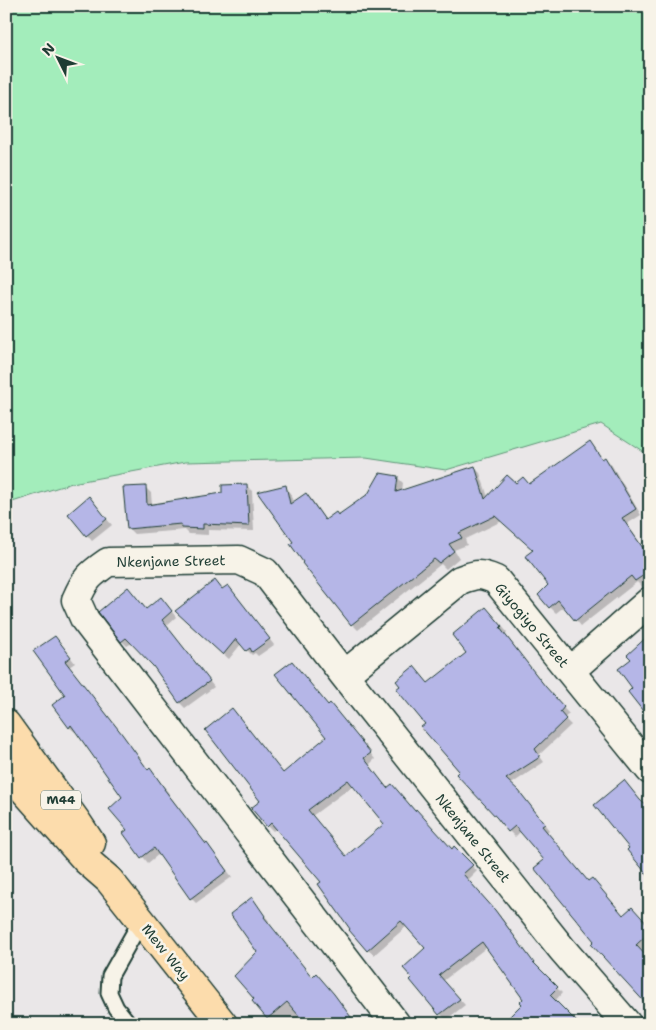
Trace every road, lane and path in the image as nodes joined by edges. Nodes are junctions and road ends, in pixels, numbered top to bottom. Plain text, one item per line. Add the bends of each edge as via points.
1 (650, 601) edge
2 (570, 671) junction
3 (344, 676) junction
4 (6, 724) edge
5 (6, 770) edge
6 (650, 770) edge
7 (109, 880) junction
8 (141, 921) junction
9 (129, 1024) edge
10 (223, 1024) edge
11 (396, 1024) edge
12 (627, 1024) edge

1 - 2 street
2 - 3 street, Giyogiyo Street via 496,580 476,574 460,580
2 - 6 street, Giyogiyo Street
3 - 11 street, Nkenjane Street via 265,572 239,560 108,562 93,572 76,600 84,620
3 - 12 street, Nkenjane Street via 562,949
4 - 7 main road, Mew Way / M44 via 77,822
5 - 7 main road, Mew Way / M44 via 86,860
7 - 8 main road, Mew Way / M44
8 - 9 lane via 110,976 109,993
8 - 10 main road, Mew Way / M44

